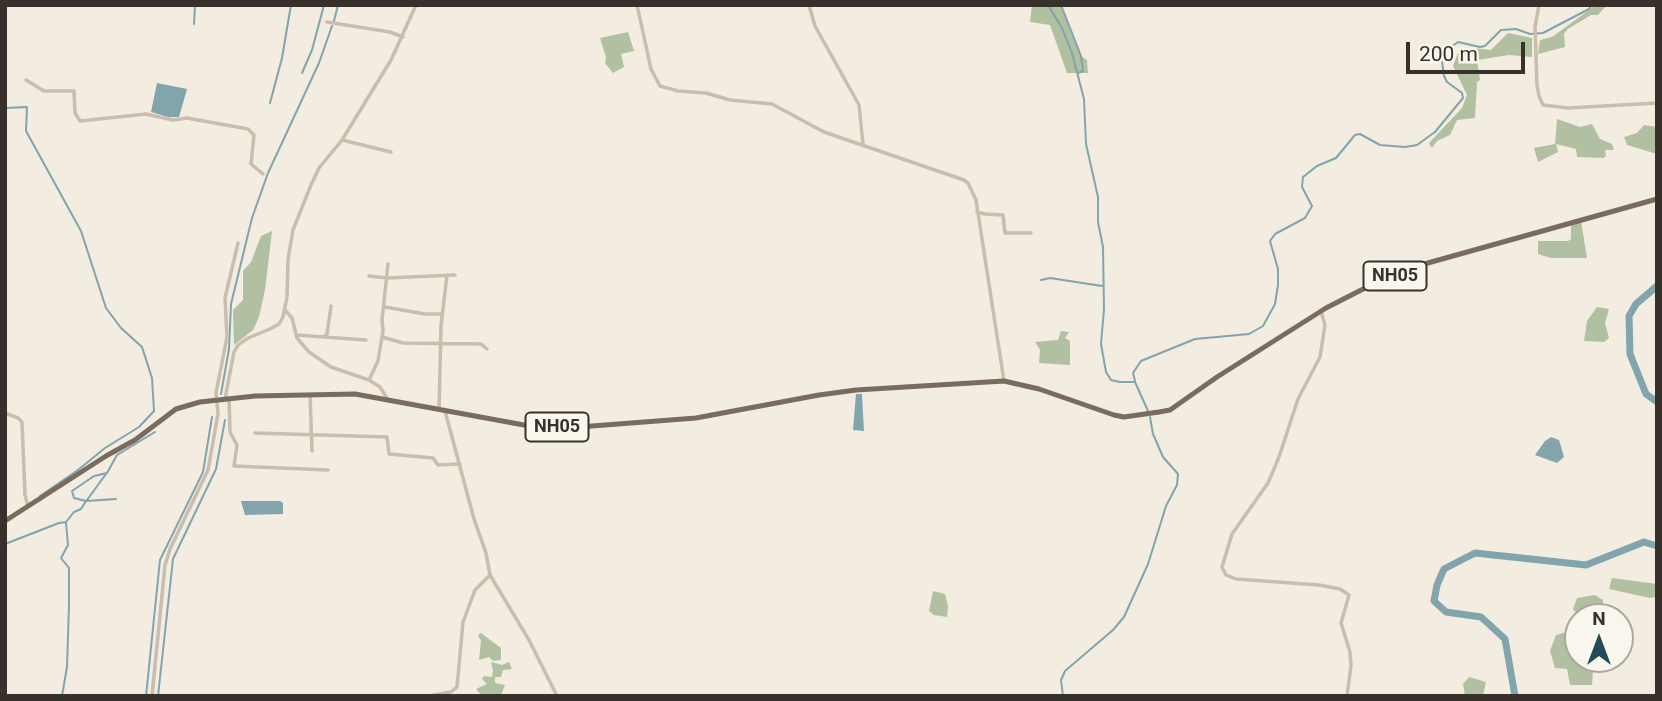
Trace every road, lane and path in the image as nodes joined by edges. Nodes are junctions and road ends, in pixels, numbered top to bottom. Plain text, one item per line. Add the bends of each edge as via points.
1 (416, 5) edge
2 (637, 5) edge
3 (809, 5) edge
4 (1539, 5) edge
5 (327, 22) dead end
6 (403, 37) junction
7 (26, 80) dead end
8 (1657, 103) edge
9 (342, 140) junction
10 (863, 144) junction
11 (391, 152) dead end
12 (262, 174) dead end
13 (1657, 199) edge
14 (977, 212) junction
15 (1031, 233) dead end
16 (239, 243) dead end
17 (388, 264) dead end
18 (447, 275) junction
19 (455, 275) dead end
20 (369, 276) dead end
21 (387, 278) junction
22 (331, 306) dead end
23 (384, 307) junction
24 (285, 310) junction
25 (1321, 311) junction
26 (442, 314) junction
27 (297, 335) junction
28 (324, 337) junction
29 (382, 337) junction
30 (366, 340) dead end
31 (441, 343) junction
32 (487, 349) dead end
33 (369, 380) junction
34 (1004, 381) junction
35 (310, 394) junction
36 (224, 399) junction
37 (388, 400) junction
38 (442, 411) junction
39 (5, 413) edge
40 (255, 433) dead end
41 (312, 435) junction
42 (312, 451) dead end
43 (460, 464) junction
44 (328, 470) dead end
45 (28, 506) junction
46 (5, 521) edge
47 (490, 575) junction
48 (152, 696) edge
49 (428, 696) edge
50 (557, 696) edge
51 (1347, 696) edge

1 - 6 street
2 - 10 street via 651,69 660,86 772,104 824,132
3 - 10 street via 859,105
4 - 8 street via 1537,85 1544,105
5 - 6 street
6 - 9 street
7 - 12 street via 44,91 74,91 80,121 146,114 248,129 254,135 251,164
9 - 11 street
9 - 24 street via 316,174 293,230
10 - 14 street via 964,180
13 - 25 main road, NH05 via 1417,266
14 - 15 street via 1003,215 1005,233
14 - 34 street
16 - 36 street via 225,298 227,337 216,393
17 - 21 street
18 - 19 street
18 - 21 street
18 - 26 street
20 - 21 street
21 - 23 street
22 - 28 street
23 - 26 street
23 - 29 street
24 - 27 street
24 - 36 street via 279,324 238,345
25 - 34 main road, NH05 via 1170,410 1114,415 1039,388
25 - 51 street via 1325,325 1320,357 1297,398 1268,483 1232,534 1222,567 1236,579 1319,585 1349,595 1341,623 1350,652
26 - 31 street
27 - 28 street
27 - 33 street via 309,352 331,367
28 - 30 street
29 - 31 street via 403,344
29 - 33 street
31 - 32 street via 481,344
31 - 38 street
33 - 37 street
34 - 38 main road, NH05 via 856,390 696,418 566,428
35 - 36 main road, NH05
35 - 37 main road, NH05
35 - 41 street
36 - 44 street via 237,445 234,466
36 - 45 main road, NH05 via 176,410
36 - 48 street via 208,470 165,565
37 - 38 main road, NH05
38 - 43 street
39 - 45 street via 22,422
40 - 41 street
41 - 42 street
41 - 43 street via 387,437 389,454 433,458 438,465
43 - 47 street
45 - 46 main road, NH05
47 - 49 street via 475,590 463,622 457,687
47 - 50 street

